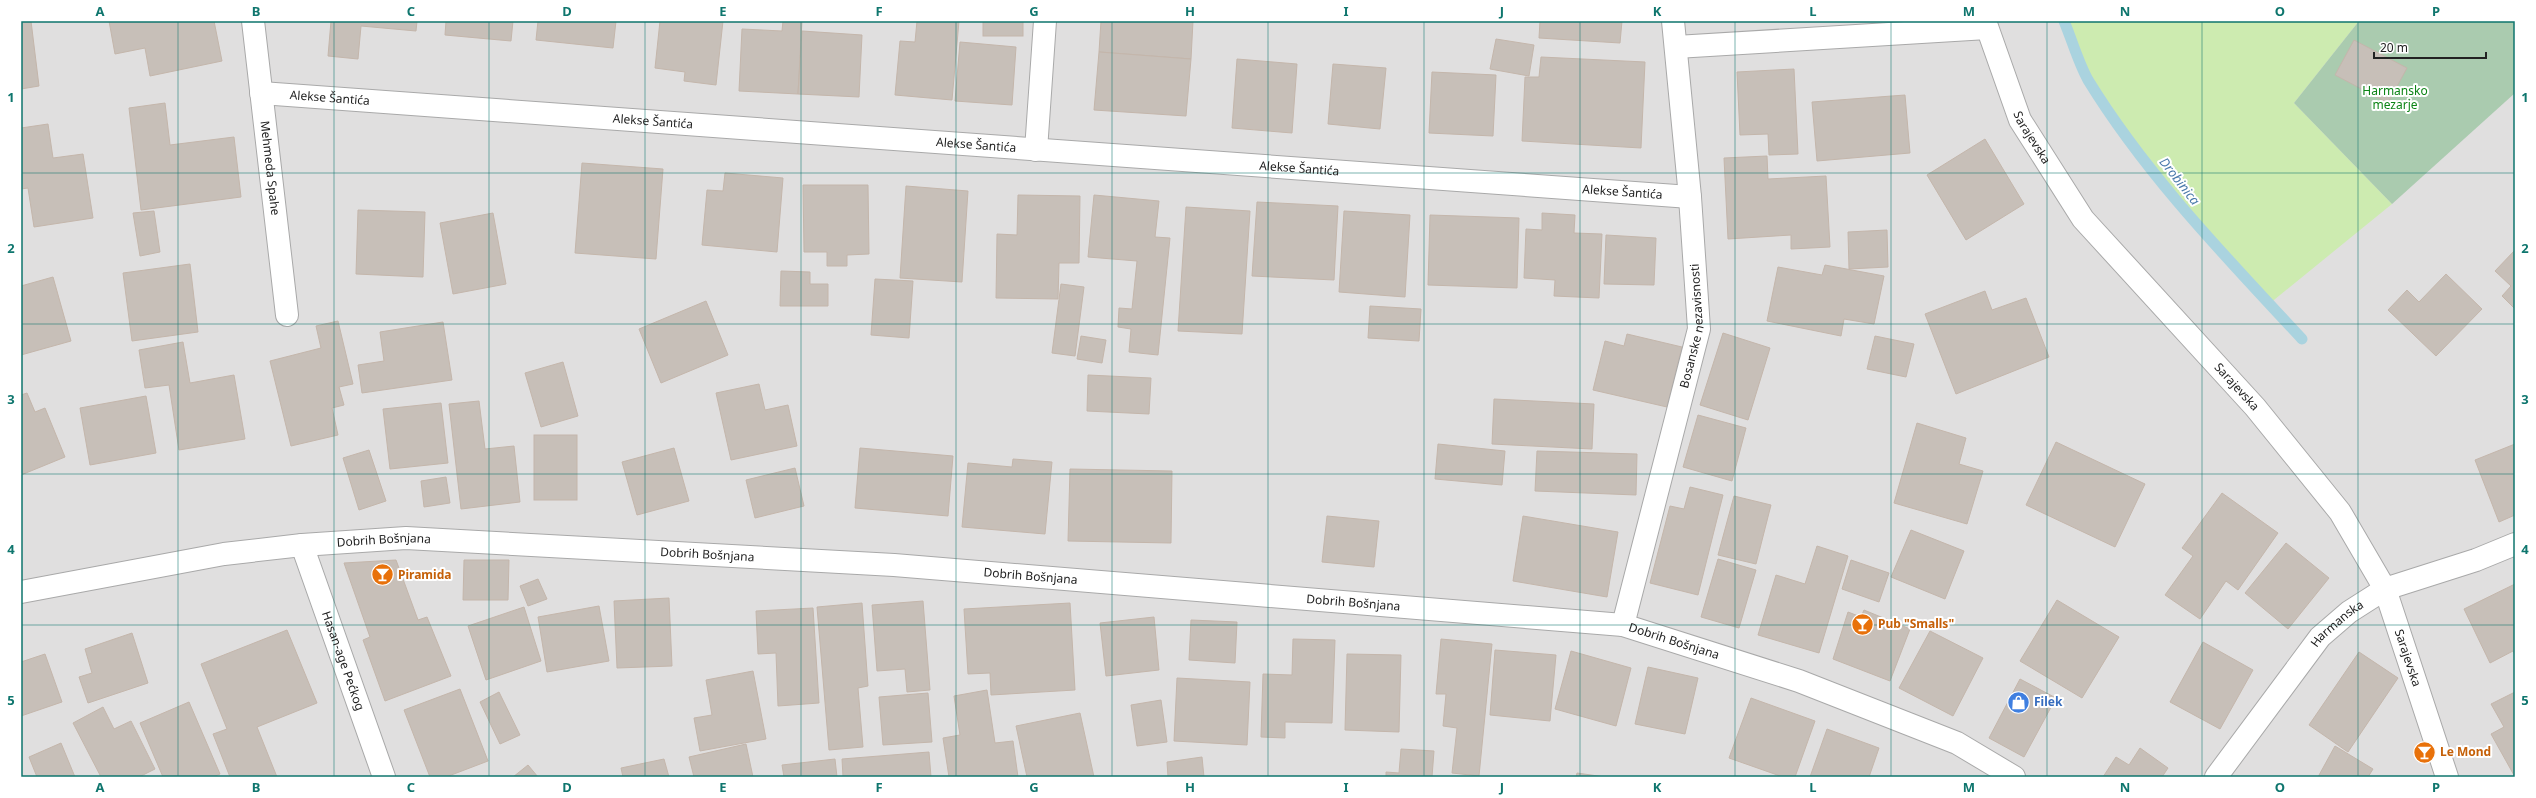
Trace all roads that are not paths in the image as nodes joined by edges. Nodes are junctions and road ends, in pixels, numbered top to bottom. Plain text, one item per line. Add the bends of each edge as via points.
1 (253, 21) edge
2 (1045, 21) edge
3 (1673, 21) edge
4 (1986, 24) edge
5 (1676, 47) junction
6 (261, 93) junction
7 (1036, 150) junction
8 (1690, 196) junction
9 (286, 315) dead end
10 (2515, 544) edge
11 (302, 545) junction
12 (2386, 589) junction
13 (21, 592) edge
14 (1623, 625) junction
15 (384, 777) edge
16 (2014, 777) edge
17 (2216, 777) edge
18 (2447, 777) edge

1 - 6 street, Mehmeda Spahe
2 - 7 street
3 - 5 street, Bosanske nezavisnosti
4 - 5 street
4 - 12 street, Sarajevska via 2020,120 2083,219 2260,413 2340,512
5 - 8 street, Bosanske nezavisnosti
6 - 7 street, Alekse Šantića
6 - 9 street, Mehmeda Spahe
7 - 8 street, Alekse Šantića
8 - 14 street, Bosanske nezavisnosti via 1699,329
10 - 12 street, Harmanska via 2476,560
11 - 13 street, Dobrih Bošnjana via 224,554
11 - 14 street, Dobrih Bošnjana via 406,538 894,565
11 - 15 street, Hasan-age Pećkog
12 - 17 street, Harmanska via 2349,612 2320,637
12 - 18 street, Sarajevska
14 - 16 street, Dobrih Bošnjana via 1799,681 1957,742

